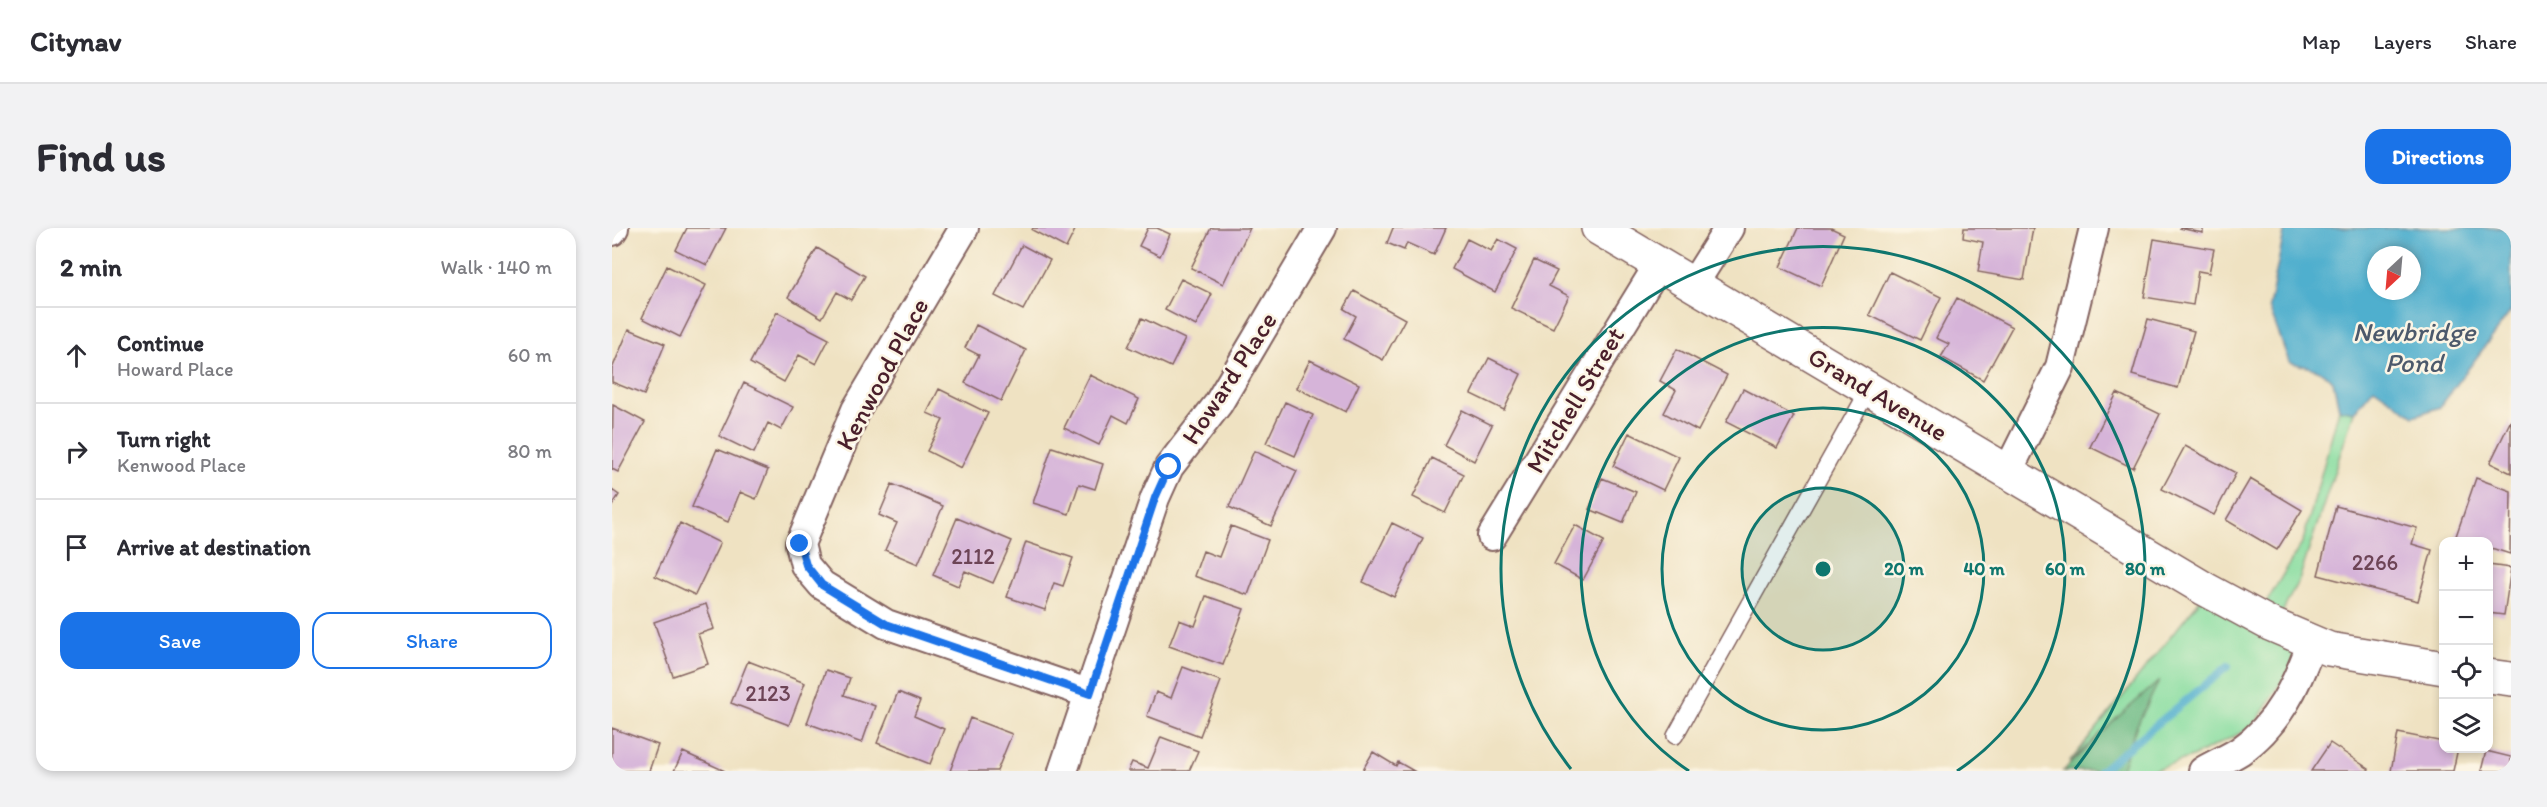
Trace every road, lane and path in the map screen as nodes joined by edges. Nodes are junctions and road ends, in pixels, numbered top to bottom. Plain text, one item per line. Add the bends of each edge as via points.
1 (964, 228) edge
2 (1322, 228) edge
3 (1598, 228) edge
4 (1729, 228) edge
5 (2094, 228) edge
6 (1659, 264) junction
7 (1693, 285) junction
8 (1869, 388) junction
9 (2008, 471) junction
10 (1492, 536) dead end
11 (2312, 642) junction
12 (2439, 667) edge
13 (2493, 677) edge
14 (2511, 679) edge
15 (1090, 694) junction
16 (1675, 736) dead end
17 (1063, 771) edge
18 (2203, 771) edge

1 - 15 street, Kenwood Place via 856,410 800,544 806,565 822,585 886,624
2 - 15 street, Howard Place via 1218,404 1169,467 1155,498
3 - 6 street, Grand Avenue
4 - 7 street
5 - 9 street via 2060,367
6 - 7 street, Grand Avenue
6 - 10 street, Mitchell Street
7 - 8 street, Grand Avenue
8 - 9 street, Grand Avenue
8 - 16 lane
9 - 11 street, Grand Avenue via 2260,620
11 - 12 street, Grand Avenue via 2347,652
11 - 18 street via 2293,690 2261,733 2240,751
13 - 14 street
15 - 17 street, Howard Place

